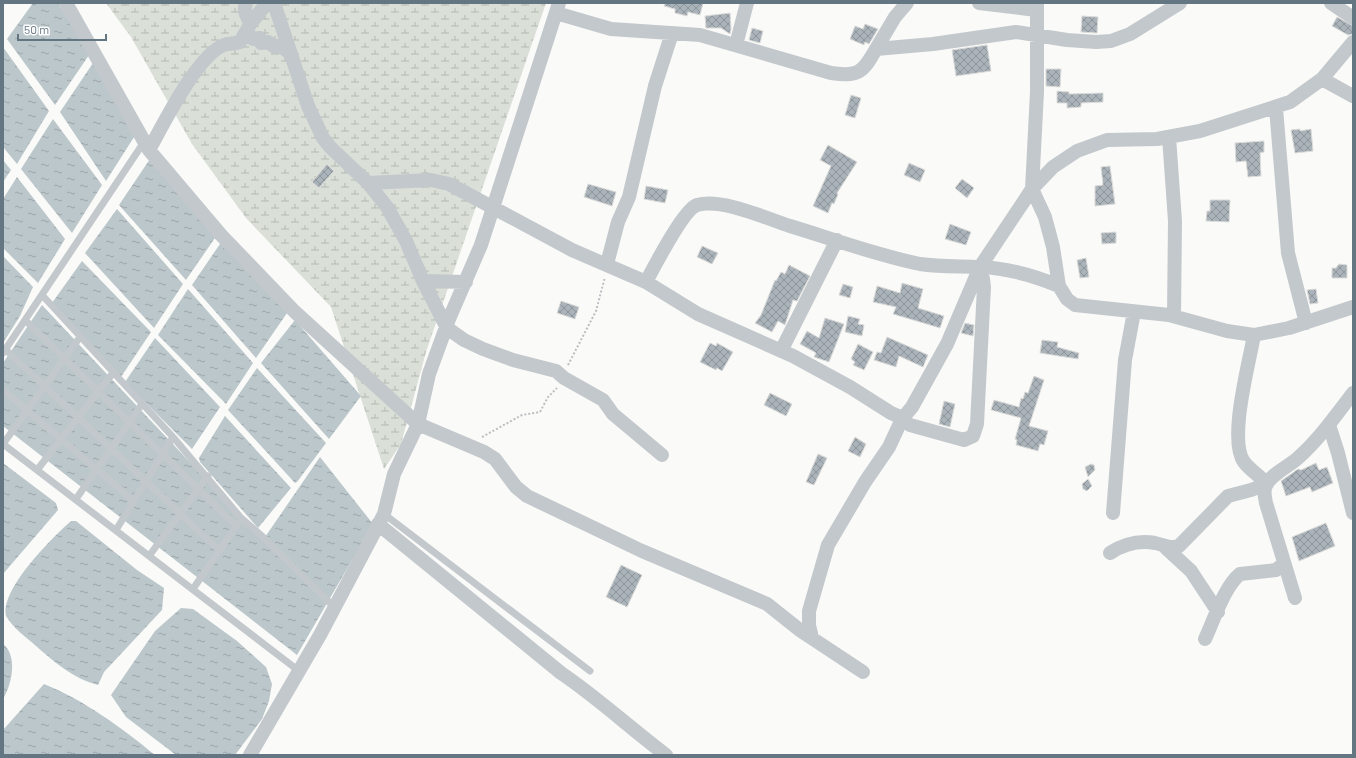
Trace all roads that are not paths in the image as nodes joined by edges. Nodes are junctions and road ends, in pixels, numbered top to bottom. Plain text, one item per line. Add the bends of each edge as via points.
1 (66, 3) edge
2 (246, 3) edge
3 (267, 3) edge
4 (274, 3) edge
5 (747, 3) edge
6 (907, 3) edge
7 (979, 3) edge
8 (1180, 3) edge
9 (1331, 3) edge
10 (1036, 7) edge
11 (557, 8) edge
12 (1353, 18) edge
13 (249, 28) junction
14 (672, 33) junction
15 (1036, 36) junction
16 (1353, 42) edge
17 (736, 45) junction
18 (876, 49) junction
19 (291, 54) junction
20 (1322, 79) junction
21 (1353, 96) edge
22 (1276, 108) junction
23 (1169, 137) junction
24 (146, 146) junction
25 (368, 183) junction
26 (1032, 190) junction
27 (492, 208) junction
28 (837, 240) junction
29 (607, 264) junction
30 (979, 269) junction
31 (422, 281) junction
32 (466, 282) junction
33 (646, 282) junction
34 (1059, 286) junction
35 (42, 295) junction
36 (1353, 307) edge
37 (1134, 312) junction
38 (1174, 316) junction
39 (25, 320) junction
40 (1306, 323) junction
41 (447, 328) junction
42 (1254, 336) junction
43 (80, 337) junction
44 (4, 351) edge
45 (781, 351) junction
46 (64, 360) junction
47 (113, 373) junction
48 (45, 386) junction
49 (3, 390) edge
50 (1353, 392) edge
51 (98, 393) junction
52 (142, 404) junction
53 (28, 410) junction
54 (78, 417) junction
55 (902, 418) junction
56 (129, 423) junction
57 (418, 424) junction
58 (1329, 425) junction
59 (173, 437) junction
60 (62, 439) junction
61 (3, 444) edge
62 (112, 448) junction
63 (162, 455) junction
64 (662, 456) dead end
65 (37, 470) junction
66 (97, 470) junction
67 (208, 476) junction
68 (145, 482) junction
69 (1266, 484) junction
70 (1350, 486) edge
71 (198, 490) junction
72 (76, 499) junction
73 (134, 501) junction
74 (1353, 513) edge
75 (1112, 514) dead end
76 (181, 515) junction
77 (241, 518) junction
78 (381, 519) junction
79 (236, 526) junction
80 (116, 530) junction
81 (1166, 548) junction
82 (219, 550) junction
83 (1110, 553) dead end
84 (149, 556) junction
85 (1284, 563) junction
86 (193, 589) junction
87 (1295, 598) dead end
88 (334, 607) junction
89 (1218, 612) junction
90 (812, 638) junction
91 (1205, 639) dead end
92 (299, 671) junction
93 (590, 671) dead end
94 (863, 672) dead end
95 (250, 755) edge
96 (666, 755) edge

1 - 24 street
2 - 13 street
3 - 13 street
4 - 19 street
5 - 17 street
6 - 18 street via 895,17
7 - 10 street
8 - 15 street via 1130,34 1111,41
9 - 12 street
10 - 15 street
11 - 14 street via 611,28
11 - 27 street
13 - 19 street via 253,39 260,38 261,43 268,42 275,48 282,47
13 - 24 street via 240,42 224,45 210,54
14 - 17 street via 700,35
14 - 29 street via 654,86 629,197 618,222
15 - 18 street via 1016,32
15 - 26 street via 1037,92
16 - 20 street
17 - 18 street via 831,73 846,75 864,69
19 - 25 street via 308,106 323,138
20 - 21 street
20 - 22 street via 1295,99
22 - 23 street via 1200,131
22 - 40 street via 1288,253
23 - 26 street via 1114,138 1076,151 1053,167
23 - 38 street via 1175,221
24 - 35 lane
24 - 57 street via 221,235 295,312
25 - 27 street via 441,181
25 - 31 street via 387,207 406,241
26 - 30 street
26 - 34 street via 1045,218
27 - 29 street via 572,250
27 - 32 street
28 - 30 street via 920,264
28 - 33 street via 710,202 695,206 685,215
28 - 45 street
29 - 33 street
30 - 34 street via 1009,271 1043,279
30 - 55 street via 947,344 912,406
30 - 55 street via 984,287 977,424 973,436 964,440 910,425
31 - 32 street
31 - 41 street
32 - 41 street
33 - 45 street via 698,314
34 - 37 street via 1067,299 1075,305
35 - 39 lane
35 - 43 lane
36 - 40 street
37 - 38 street
37 - 75 street via 1125,360
38 - 42 street
39 - 44 lane
39 - 46 lane
40 - 42 street
41 - 57 street via 429,374
41 - 64 street via 483,349 556,372 582,387 603,400 613,414
42 - 69 street via 1238,421 1238,440 1245,463
43 - 46 lane
43 - 47 lane
44 - 48 lane
45 - 55 street
46 - 48 lane
46 - 51 lane
47 - 51 lane
47 - 52 lane
48 - 53 lane
48 - 54 lane
49 - 53 lane
50 - 58 street
51 - 54 lane
51 - 56 lane
52 - 56 lane
52 - 59 lane
53 - 60 lane
53 - 61 lane
54 - 60 lane
54 - 62 lane
55 - 90 street via 889,447 828,545 809,611
56 - 62 lane
56 - 63 lane
57 - 78 street via 394,474
57 - 90 street via 496,459 516,487 527,496 642,551 767,604
58 - 69 street via 1299,457
58 - 70 street
59 - 63 lane
59 - 67 lane
60 - 65 lane
60 - 66 lane
61 - 65 lane
62 - 66 lane
62 - 68 lane
63 - 68 lane
63 - 71 lane
65 - 72 lane
66 - 72 lane
66 - 73 lane
67 - 71 lane
67 - 77 lane
68 - 73 lane
68 - 76 lane
69 - 81 street via 1228,496 1179,546
69 - 85 street via 1266,503
70 - 74 street
71 - 76 lane
71 - 79 lane
72 - 80 lane
73 - 80 lane
76 - 82 lane
76 - 84 lane
77 - 79 lane
77 - 88 lane via 263,536
78 - 88 street
78 - 93 lane
78 - 96 street via 561,673 589,692 632,730
79 - 82 lane
80 - 84 lane
81 - 83 street via 1157,543 1138,542
81 - 89 street via 1191,571
82 - 86 lane
84 - 86 lane
85 - 87 street
85 - 89 street via 1276,570 1240,574 1230,586
86 - 92 lane
88 - 92 street
89 - 91 street
90 - 94 street
92 - 95 street

